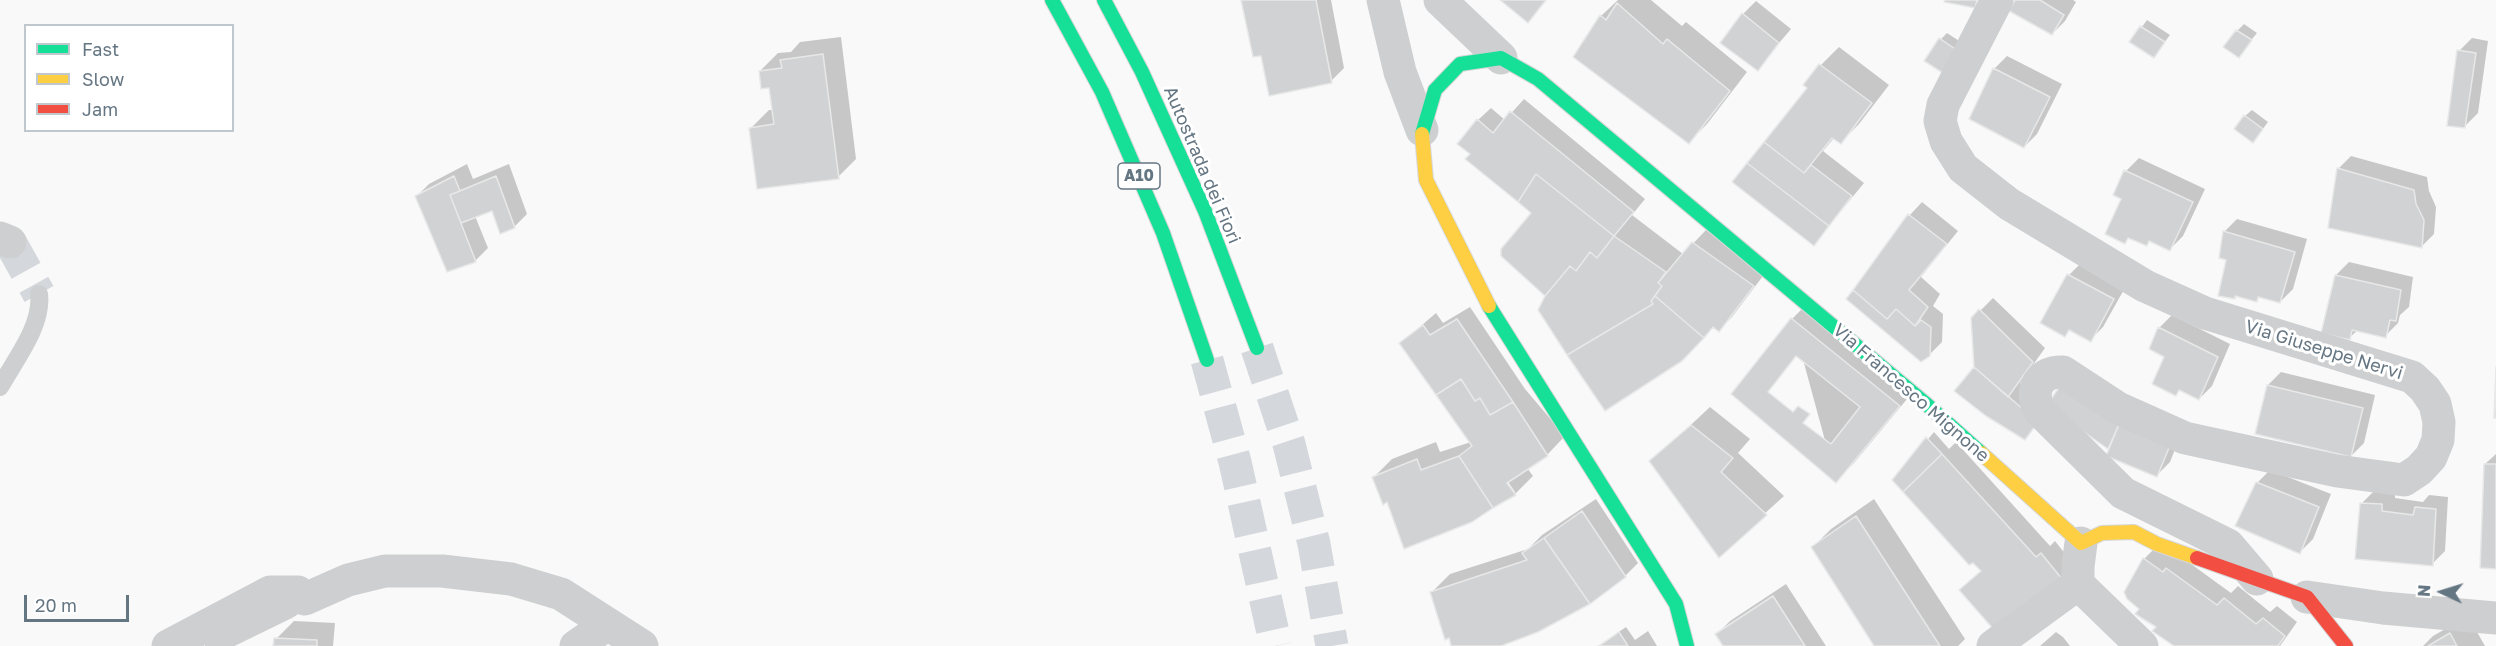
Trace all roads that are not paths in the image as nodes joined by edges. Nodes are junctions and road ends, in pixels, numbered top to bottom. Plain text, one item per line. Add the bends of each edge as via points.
1 (1052, 0) edge
2 (1104, 0) edge
3 (1383, 0) edge
4 (1440, 0) edge
5 (1997, 0) edge
6 (1501, 58) junction
7 (1422, 130) junction
8 (39, 294) tunnel mouth
9 (1257, 348) tunnel mouth
10 (1207, 360) tunnel mouth
11 (0, 387) edge
12 (2081, 543) junction
13 (2257, 579) junction
14 (2078, 584) junction
15 (2307, 597) junction
16 (305, 599) junction
17 (2496, 618) edge
18 (608, 624) junction
19 (168, 646) edge
20 (214, 646) edge
21 (576, 646) edge
22 (642, 646) edge
23 (1687, 646) edge
24 (1993, 646) edge
25 (2142, 646) edge
26 (2346, 646) edge

1 - 10 main road, A10 via 1102,92 1154,211
2 - 9 main road, Autostrada dei Fiori / A10 via 1142,72 1205,211
3 - 7 street via 1400,72
4 - 6 street, Via Francesco Mignone
5 - 13 street, Via Giuseppe Nervi via 1943,105 1940,121 1946,141 1963,168 2009,204 2145,286 2205,313 2412,377 2435,404 2438,440 2431,457 2404,480 2337,471 2185,438 2118,408 2063,372 2041,379 2034,394 2039,410 2123,493 2228,545
6 - 7 main road via 1460,64 1435,90
6 - 12 main road, Via Francesco Mignone via 1538,79 1785,285 1925,403
7 - 23 main road via 1426,180 1458,247 1493,313 1676,604
8 - 11 lane via 41,306 32,329
12 - 13 main road via 2102,533 2134,532
12 - 14 street
13 - 15 main road
14 - 24 street
14 - 25 street
15 - 17 street
15 - 26 main road
16 - 18 street via 348,580 386,571 442,571 511,579 561,594
16 - 19 street via 298,592 270,592
16 - 20 lane
18 - 21 street
18 - 22 street

